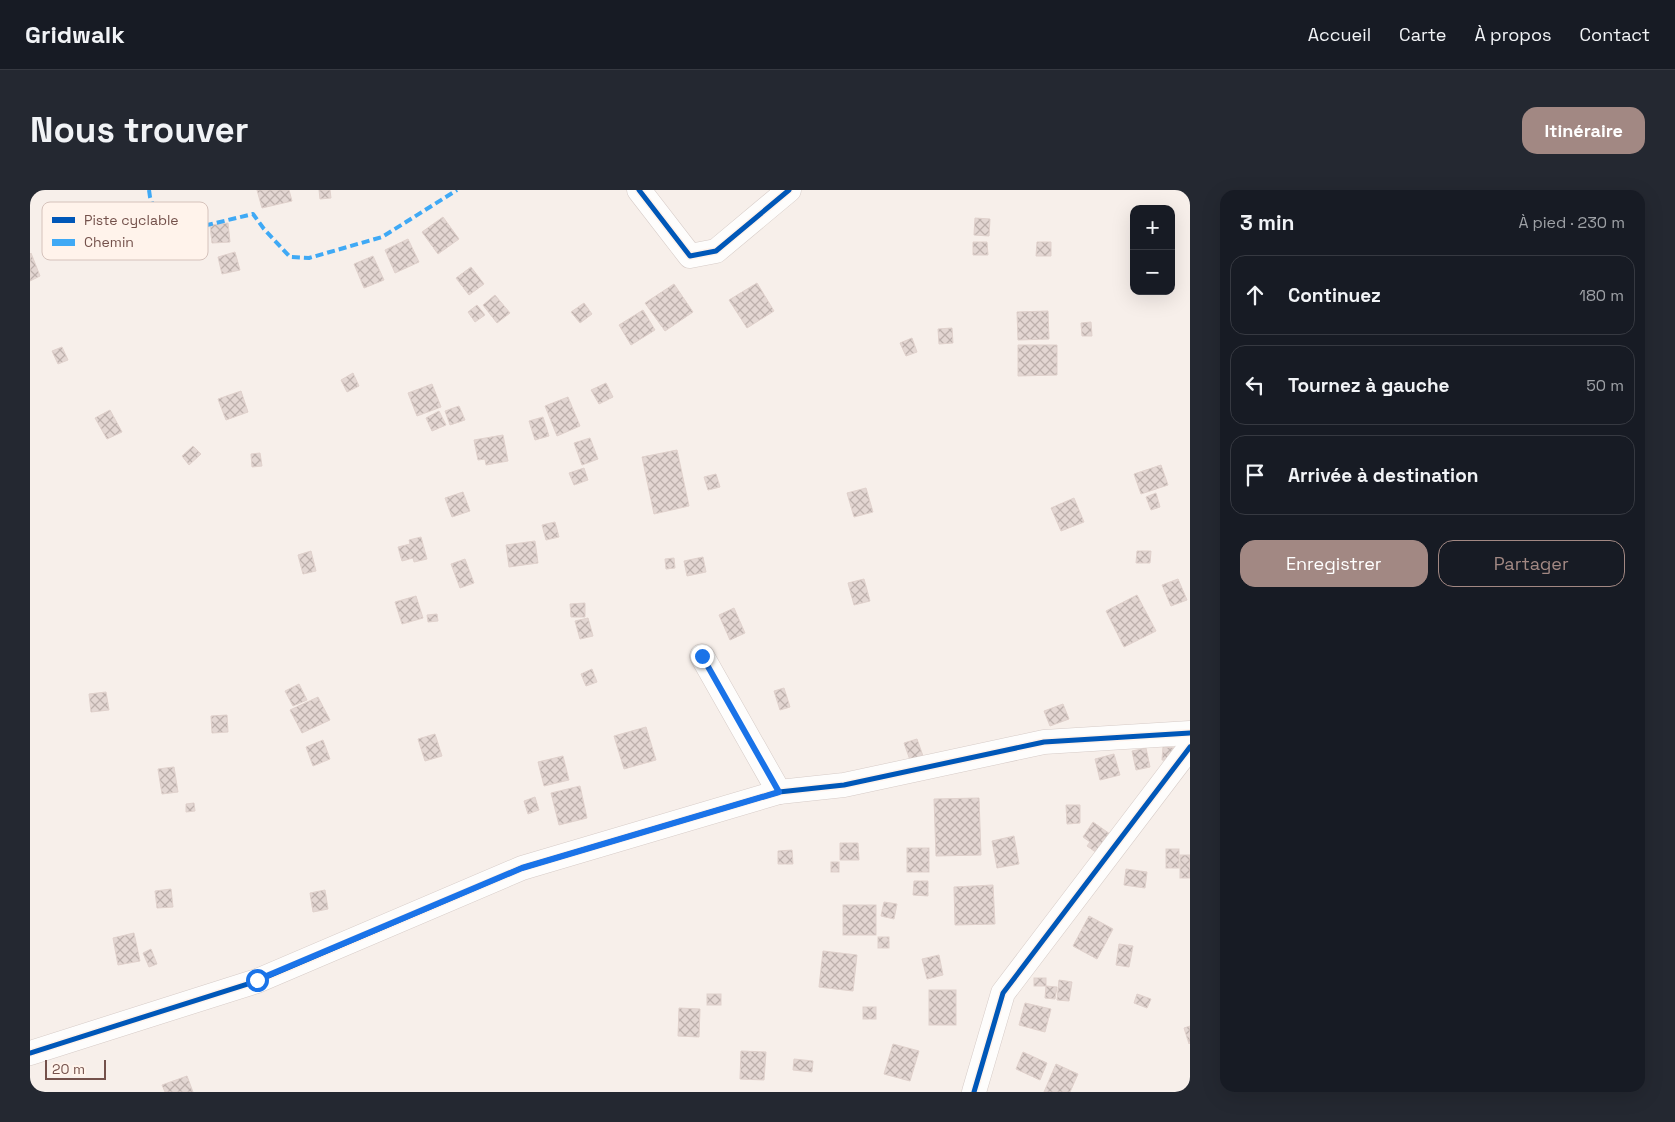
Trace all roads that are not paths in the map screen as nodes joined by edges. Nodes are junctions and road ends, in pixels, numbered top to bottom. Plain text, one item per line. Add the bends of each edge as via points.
1 (640, 190) edge
2 (788, 190) edge
3 (702, 656) dead end
4 (1190, 733) edge
5 (1190, 747) edge
6 (779, 792) junction
7 (30, 1053) edge
8 (974, 1092) edge

1 - 2 street via 690,256 716,252
3 - 6 street
4 - 6 street via 1044,742 844,785
5 - 8 street via 1003,993
6 - 7 street via 522,868 257,980

